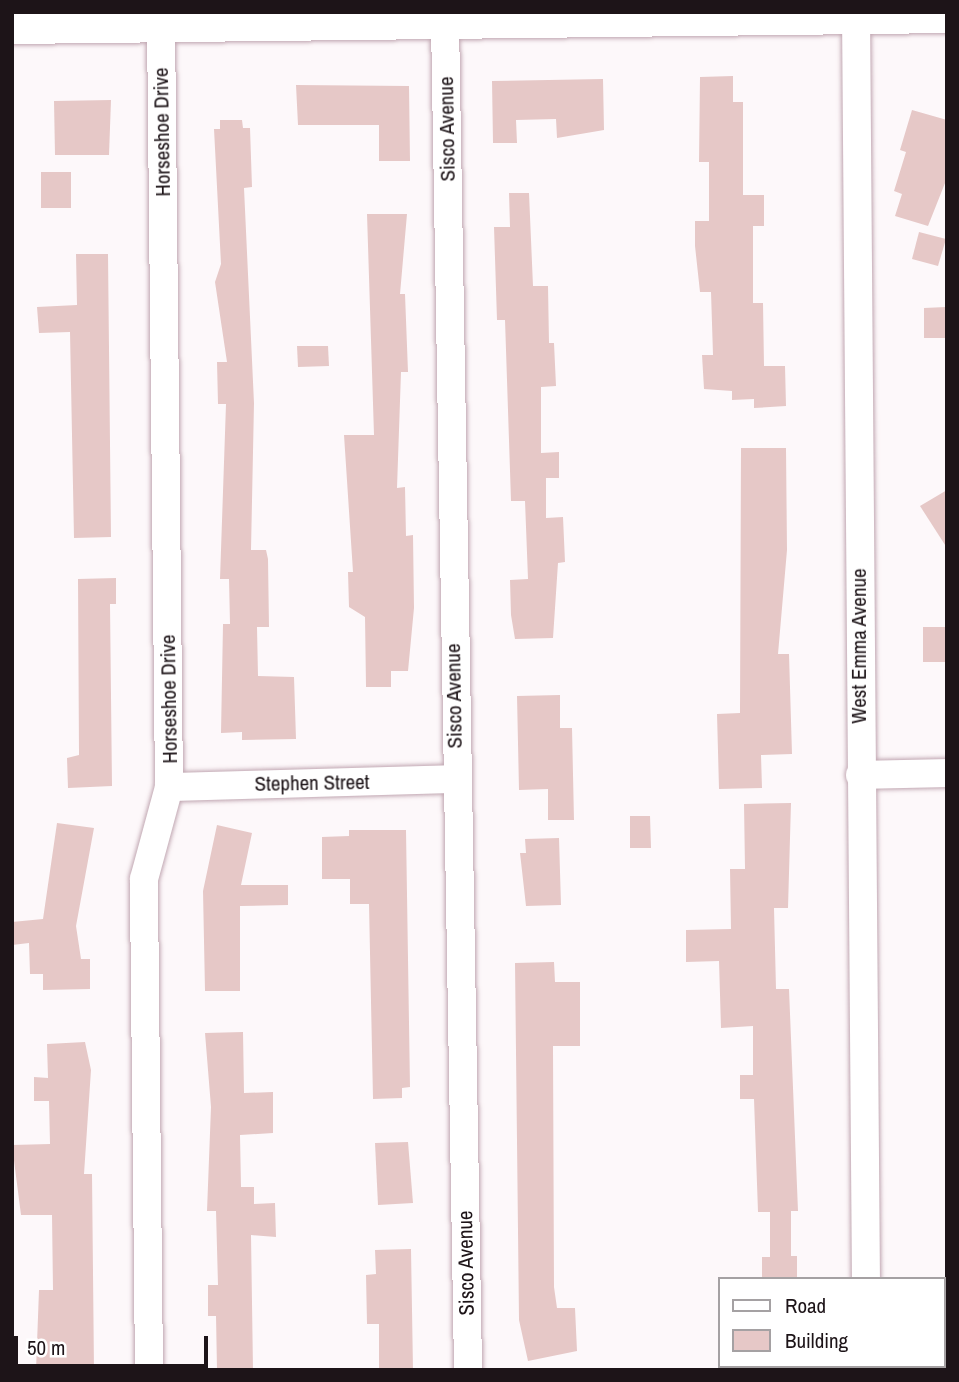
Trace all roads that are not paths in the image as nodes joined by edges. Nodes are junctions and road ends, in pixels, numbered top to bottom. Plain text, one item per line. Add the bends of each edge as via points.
1 (856, 14) edge
2 (947, 14) edge
3 (263, 18) edge
4 (445, 22) junction
5 (161, 24) junction
6 (12, 25) edge
7 (947, 773) edge
8 (860, 775) junction
9 (455, 779) junction
10 (169, 787) junction
11 (866, 1277) edge
12 (149, 1370) edge
13 (468, 1370) edge

1 - 2 street
1 - 4 street
1 - 8 street, West Emma Avenue
3 - 4 street
3 - 5 street
4 - 9 street, Sisco Avenue
5 - 6 street
5 - 10 street, Horseshoe Drive
7 - 8 street
8 - 11 street, West Emma Avenue
9 - 10 street, Stephen Street
9 - 13 street, Sisco Avenue
10 - 12 street, Horseshoe Drive via 144,879

